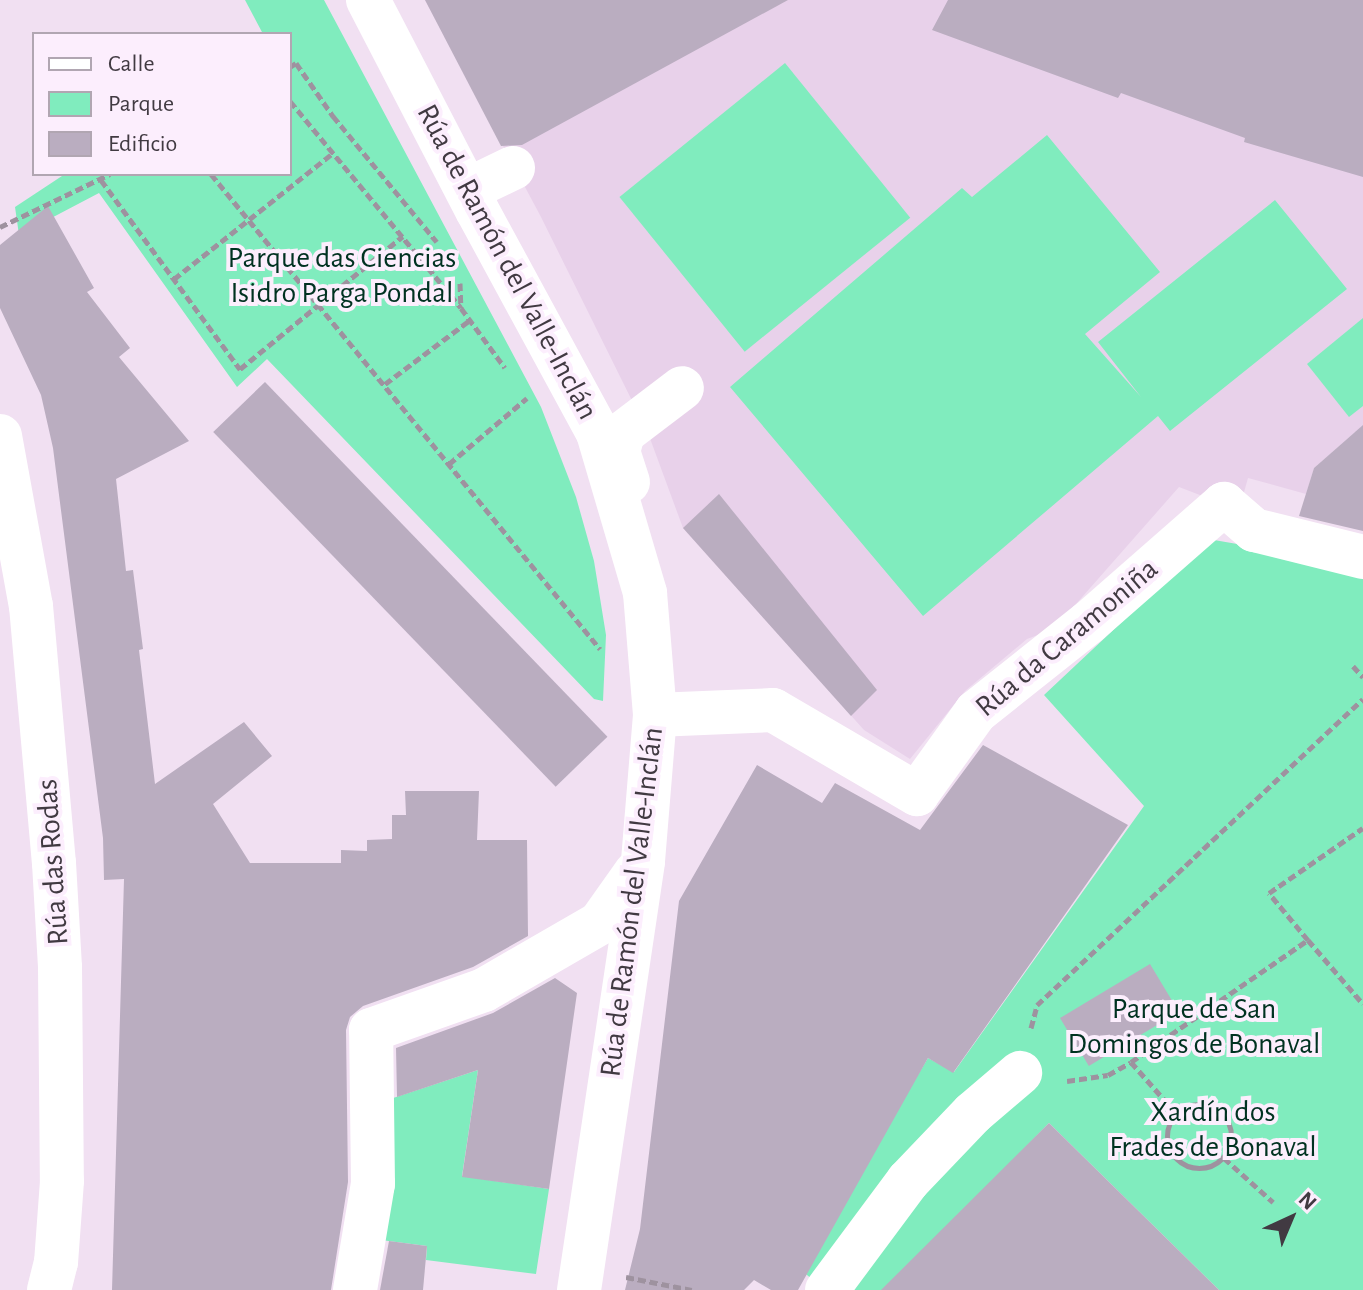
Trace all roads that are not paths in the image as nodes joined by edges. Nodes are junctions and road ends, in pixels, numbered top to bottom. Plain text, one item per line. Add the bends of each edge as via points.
1 (368, 0) edge
2 (513, 168) dead end
3 (467, 190) junction
4 (545, 336) junction
5 (0, 436) edge
6 (1363, 557) edge
7 (646, 599) junction
8 (655, 715) junction
9 (643, 862) junction
10 (1020, 1073) road end
11 (49, 1290) edge
12 (355, 1290) edge
13 (579, 1290) edge
14 (827, 1290) edge

1 - 3 street, Rúa de Ramón del Valle-Inclán
2 - 3 street
3 - 4 street, Rúa de Ramón del Valle-Inclán
4 - 7 street, Rúa de Ramón del Valle-Inclán via 598,433
4 - 7 street via 613,411 682,388 623,433 618,452 653,564
5 - 11 street, Rúa das Rodas via 21,534 41,681 57,907 62,1181
6 - 8 street, Rúa da Caramoniña via 1254,530 1224,504 976,712 917,794 773,710
7 - 8 street, Rúa de Ramón del Valle-Inclán
8 - 9 street, Rúa de Ramón del Valle-Inclán
9 - 12 street via 600,923 484,990 371,1030 373,1184
9 - 13 street, Rúa de Ramón del Valle-Inclán
10 - 14 street via 908,1181

